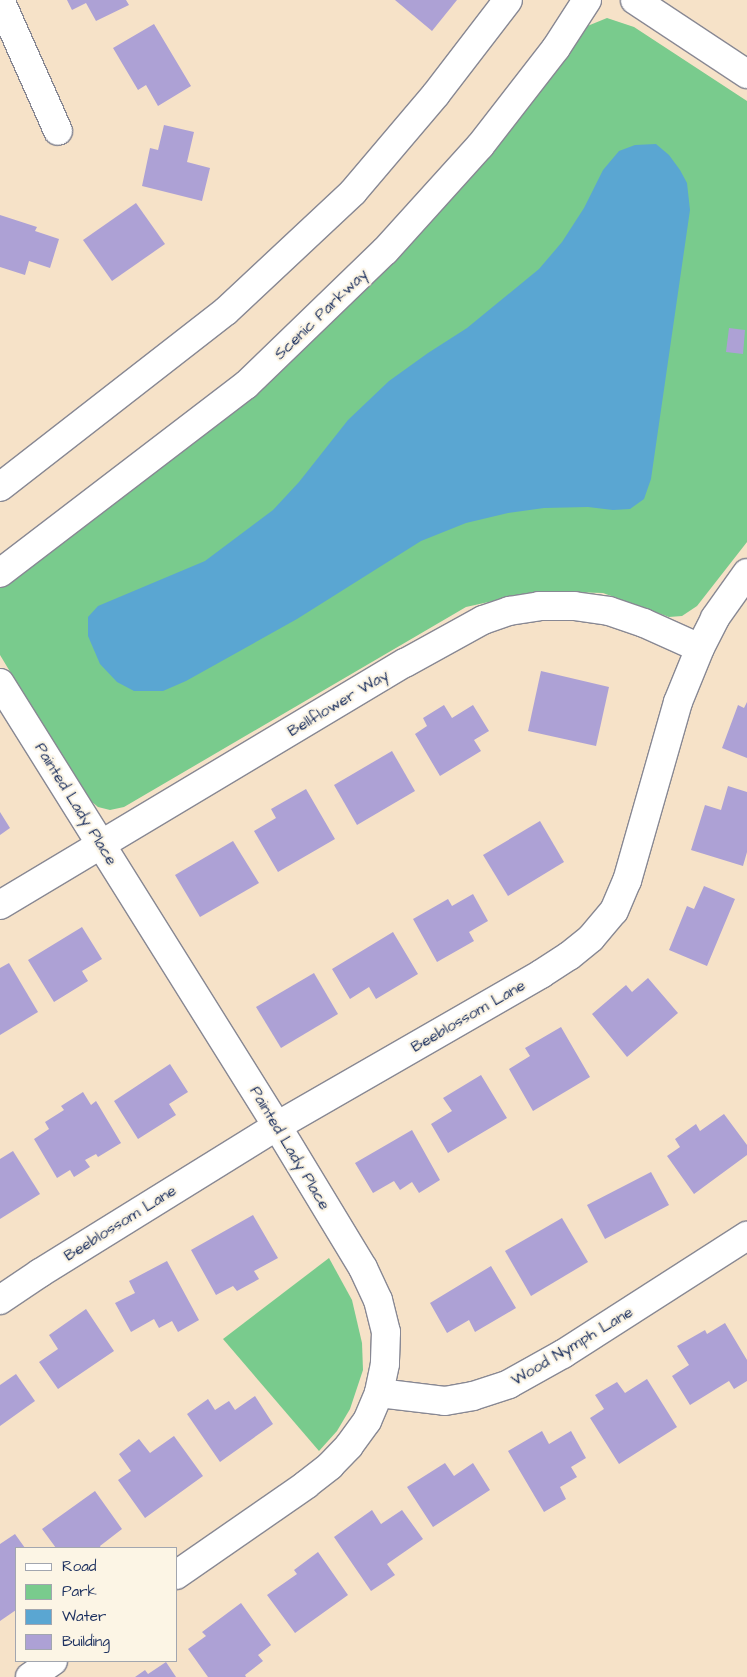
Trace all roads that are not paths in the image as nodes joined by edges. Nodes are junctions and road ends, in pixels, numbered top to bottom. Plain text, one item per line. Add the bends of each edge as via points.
1 (0, 0) edge
2 (508, 0) edge
3 (588, 0) edge
4 (635, 0) edge
5 (747, 74) edge
6 (58, 131) dead end
7 (0, 487) edge
8 (0, 573) edge
9 (747, 573) edge
10 (700, 648) junction
11 (0, 682) edge
12 (102, 845) junction
13 (0, 904) edge
14 (277, 1126) junction
15 (747, 1236) edge
16 (0, 1300) edge
17 (379, 1393) junction
18 (178, 1574) edge
19 (52, 1662) edge
20 (30, 1677) edge

1 - 6 street
2 - 7 street via 436,94 353,192 226,311
3 - 8 street, Scenic Parkway via 556,48 480,146 385,252 246,385
4 - 5 street
9 - 10 street, Beeblossom Lane via 715,618
10 - 12 street, Bellflower Way via 609,611 574,606 539,606 509,611 483,620 405,663
10 - 14 street, Beeblossom Lane via 678,702 627,881 614,910 591,938 541,974
11 - 12 street, Painted Lady Place
12 - 13 street, Bellflower Way
12 - 14 street, Painted Lady Place
14 - 16 street, Beeblossom Lane
14 - 17 street, Painted Lady Place via 363,1268 378,1300 386,1332 385,1364
15 - 17 street, Wood Nymph Lane via 562,1354 509,1384 445,1401
17 - 18 street, Painted Lady Place via 367,1421 330,1466
19 - 20 street

